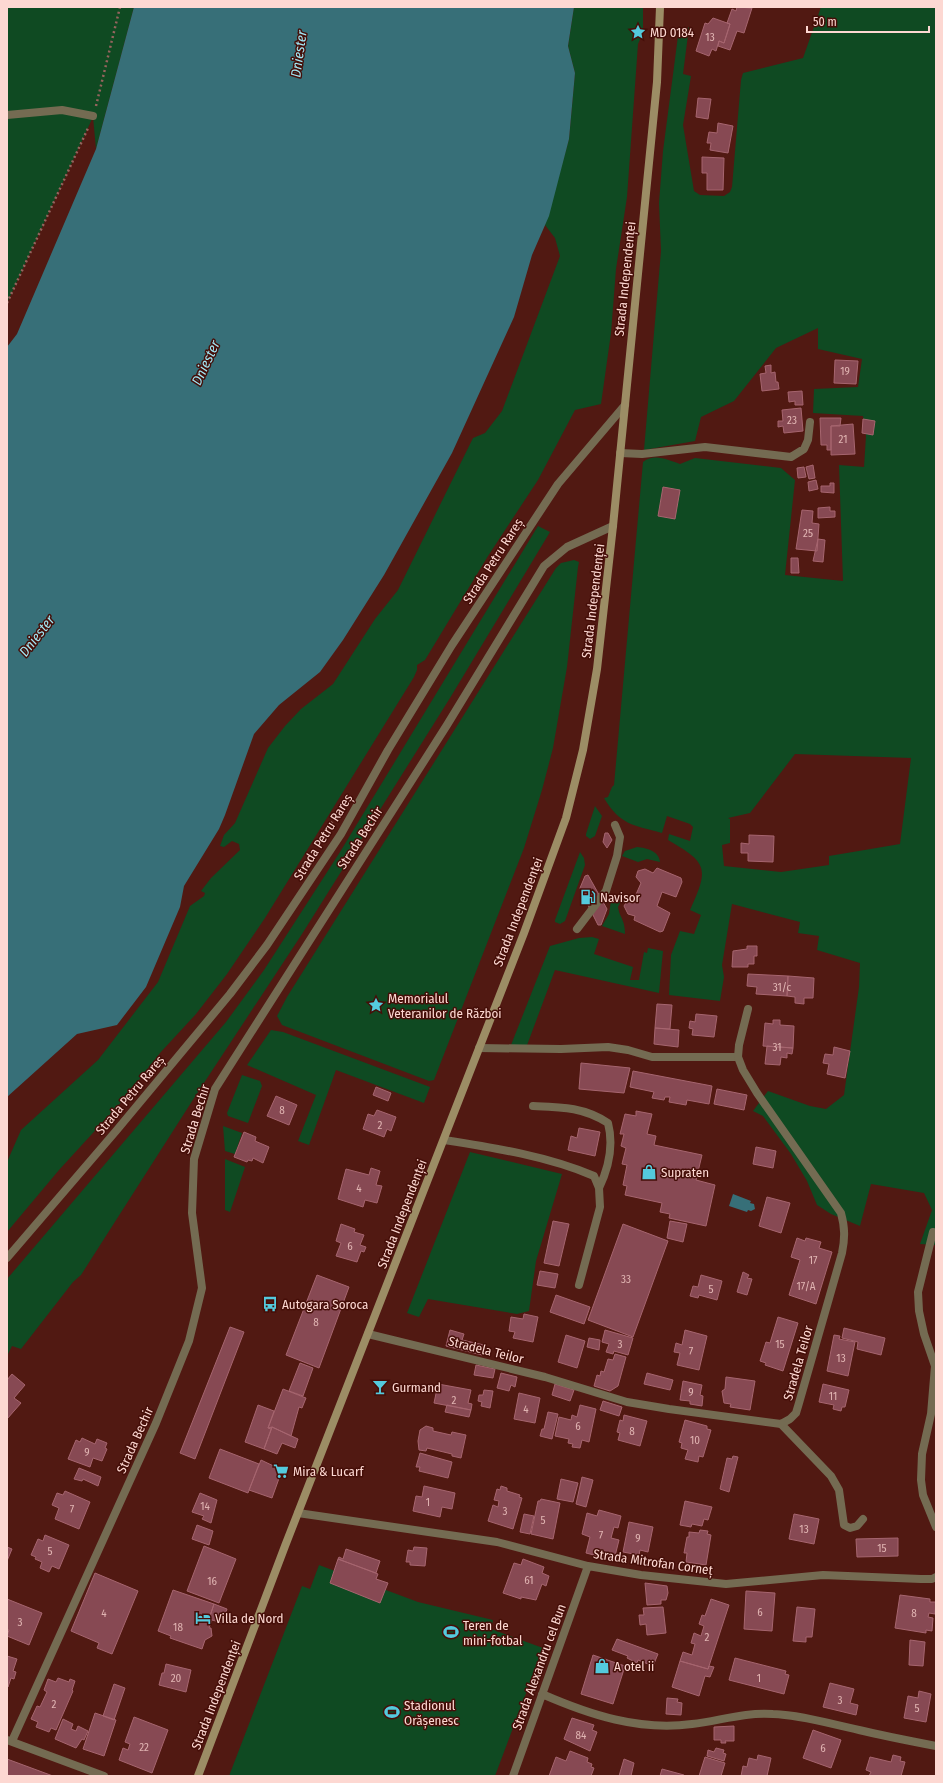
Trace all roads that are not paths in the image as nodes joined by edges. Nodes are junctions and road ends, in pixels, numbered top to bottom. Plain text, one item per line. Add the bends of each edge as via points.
1 (660, 7) edge
2 (7, 115) edge
3 (93, 116) road end
4 (625, 405) junction
5 (810, 422) dead end
6 (620, 453) junction
7 (613, 526) junction
8 (615, 825) dead end
9 (577, 929) dead end
10 (748, 1009) dead end
11 (479, 1048) junction
12 (738, 1057) junction
13 (533, 1106) dead end
14 (444, 1140) junction
15 (599, 1188) junction
16 (933, 1232) dead end
17 (7, 1258) edge
18 (579, 1285) dead end
19 (368, 1334) junction
20 (781, 1424) junction
21 (298, 1513) junction
22 (863, 1519) dead end
23 (936, 1527) edge
24 (588, 1566) junction
25 (936, 1577) edge
26 (542, 1694) junction
27 (9, 1740) edge
28 (936, 1746) edge
29 (104, 1776) edge
30 (198, 1776) edge
31 (513, 1776) edge

1 - 4 main road, Strada Independenței via 657,82
2 - 3 street via 62,110
4 - 6 main road, Strada Independenței
4 - 17 street, Strada Petru Rareș via 554,490 452,645 388,750 342,834 267,945 230,994
5 - 6 street via 804,449 791,457 705,447 642,454
6 - 7 main road, Strada Independenței
7 - 11 main road, Strada Independenței via 597,669 583,750 566,818
7 - 27 street, Strada Bechir via 567,547 544,566 447,725 215,1089 194,1159 192,1213 202,1288 189,1341 156,1423
8 - 9 street via 620,837 606,891
10 - 12 street
11 - 12 street via 608,1048 635,1051 647,1056
11 - 14 main road, Strada Independenței
12 - 20 street, Stradela Teilor via 757,1093 842,1213 845,1227 842,1253 796,1413
13 - 15 street via 569,1108 595,1114 608,1123 608,1169
14 - 15 street via 570,1166 594,1176
14 - 19 main road, Strada Independenței
15 - 18 street via 600,1207
16 - 23 street via 918,1292 924,1334 935,1366 931,1414 922,1454 921,1480 923,1495
19 - 20 street, Stradela Teilor via 545,1377 627,1402
19 - 21 main road, Strada Independenței
20 - 22 street via 831,1476 839,1490 844,1525 850,1528 857,1526
21 - 24 street, Strada Mitrofan Corneț via 497,1542
21 - 30 main road, Strada Independenței
24 - 25 street, Strada Mitrofan Corneț via 641,1575 726,1584 823,1575 921,1579
24 - 26 street, Strada Alexandru cel Bun
26 - 28 street via 582,1710 635,1725 691,1724 746,1713 773,1714 800,1717
26 - 31 street, Strada Alexandru cel Bun
27 - 29 street

